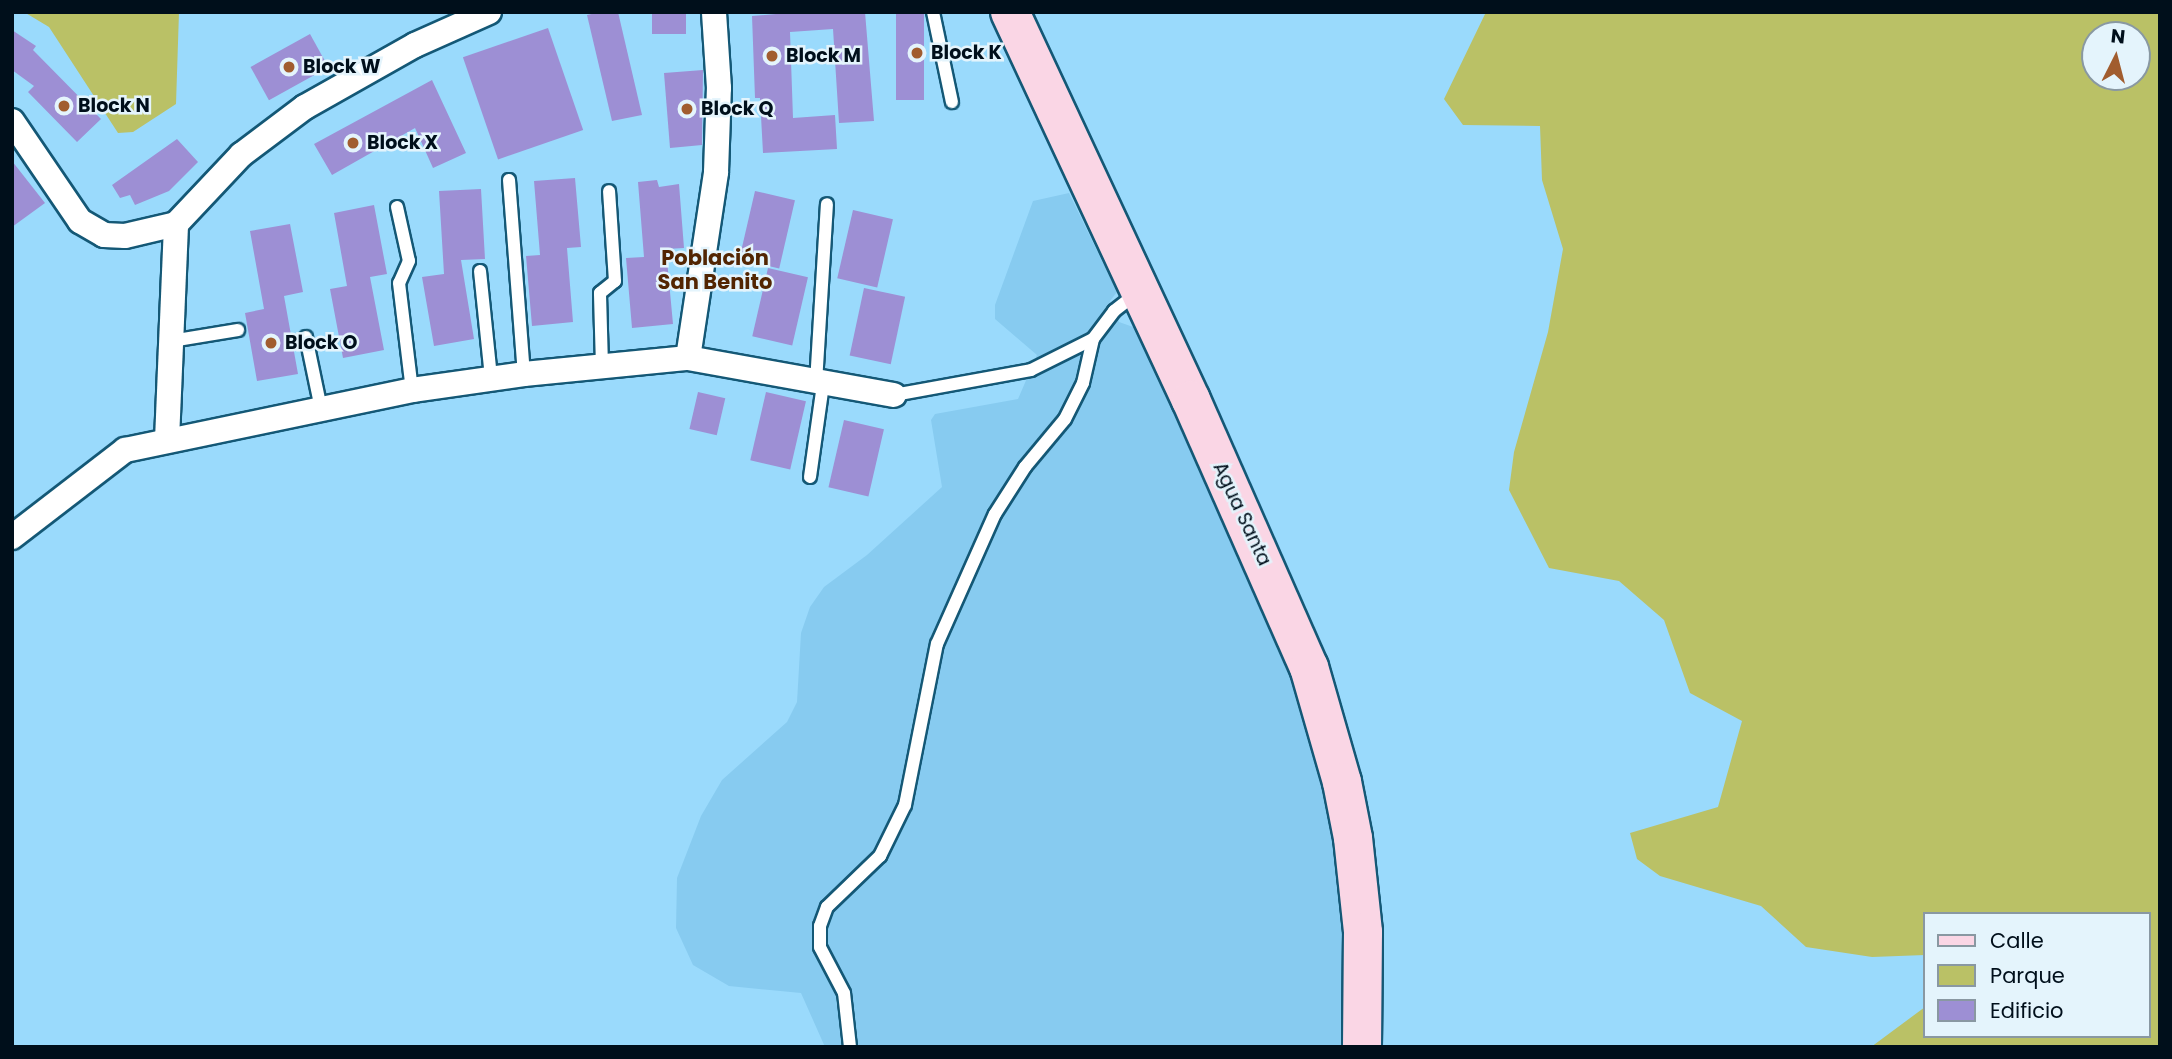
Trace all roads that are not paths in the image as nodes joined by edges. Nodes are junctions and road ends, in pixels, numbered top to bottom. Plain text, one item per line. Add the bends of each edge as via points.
1 (714, 12) edge
2 (933, 12) edge
3 (1010, 12) edge
4 (487, 13) edge
5 (952, 102) dead end
6 (12, 121) edge
7 (509, 180) dead end
8 (609, 191) dead end
9 (827, 204) dead end
10 (397, 207) dead end
11 (176, 224) junction
12 (480, 271) dead end
13 (1139, 292) junction
14 (238, 330) dead end
15 (306, 337) dead end
16 (1093, 339) junction
17 (171, 341) junction
18 (688, 358) junction
19 (602, 366) junction
20 (524, 374) junction
21 (491, 378) junction
22 (820, 383) junction
23 (412, 390) junction
24 (894, 395) joint
25 (321, 409) junction
26 (167, 440) junction
27 (810, 477) dead end
28 (12, 537) edge
29 (850, 1047) edge
30 (1362, 1047) edge

1 - 18 street via 719,88 716,172
2 - 5 lane
3 - 13 main road, Agua Santa
4 - 11 street via 378,65 283,122 241,155
6 - 11 street via 87,226 115,237
7 - 20 lane
8 - 19 lane via 615,281 600,293
9 - 22 lane
10 - 23 lane via 409,261 399,284
11 - 17 street
12 - 21 lane
13 - 16 lane via 1114,311
13 - 30 main road, Agua Santa via 1262,557 1327,722 1359,885
14 - 17 lane
15 - 25 lane
16 - 24 lane via 1031,370
16 - 29 lane via 1083,383 1065,419 1025,467 995,514 937,644 905,805 880,856 827,907 820,926 820,947 844,993
17 - 26 street
18 - 19 street
18 - 22 street
19 - 20 street
20 - 21 street
21 - 23 street
22 - 24 street
22 - 27 lane
23 - 25 street
25 - 26 street
26 - 28 street via 125,450

